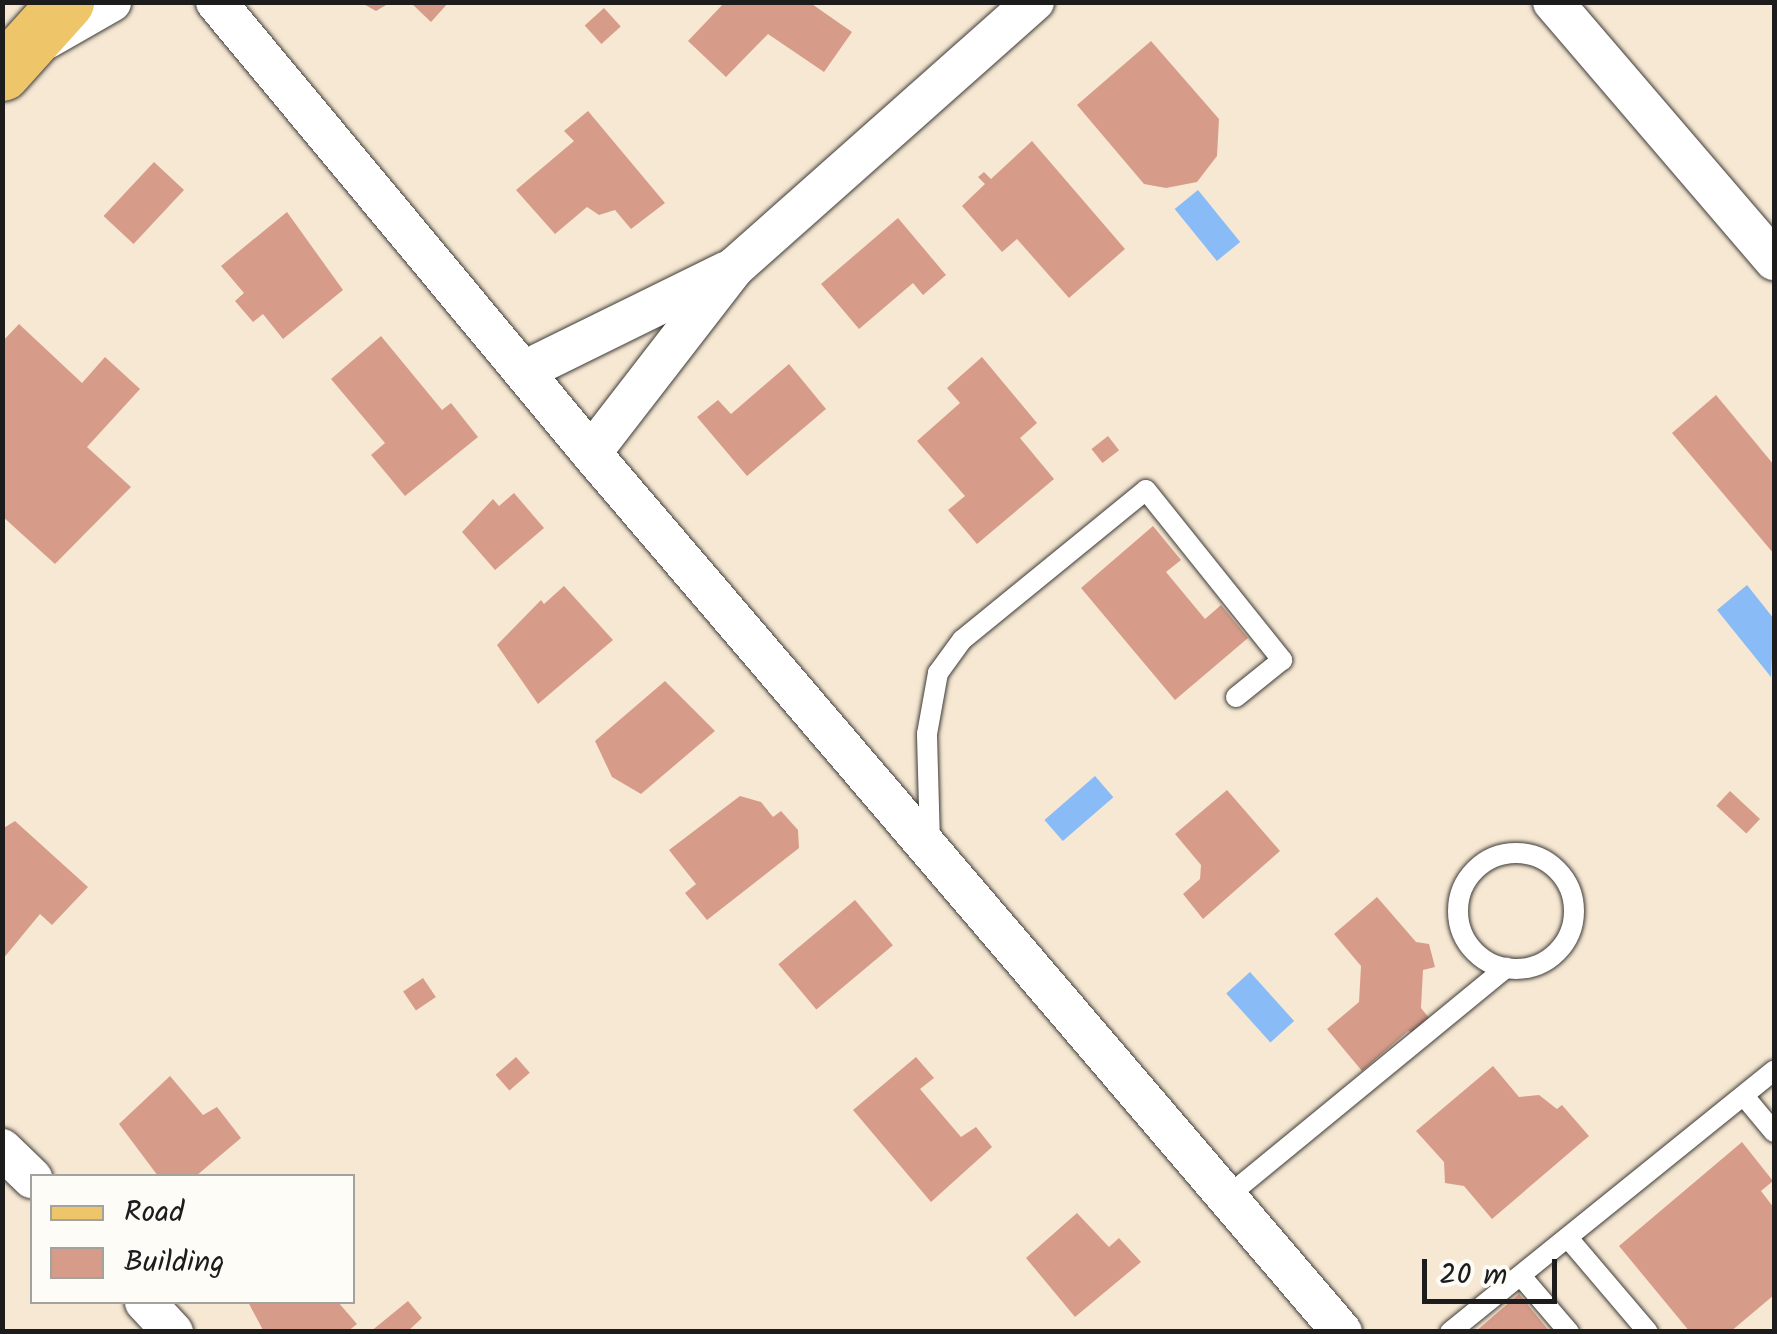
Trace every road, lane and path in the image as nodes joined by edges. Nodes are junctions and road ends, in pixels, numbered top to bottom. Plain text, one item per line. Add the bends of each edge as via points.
1 (66, 2) edge
2 (111, 2) edge
3 (1034, 2) edge
4 (1554, 2) edge
5 (209, 6) edge
6 (10, 65) edge
7 (1774, 260) edge
8 (735, 267) junction
9 (526, 370) junction
10 (591, 453) junction
11 (1236, 697) dead end
12 (930, 842) junction
13 (1506, 968) junction
14 (1774, 1071) edge
15 (1744, 1096) junction
16 (1774, 1132) edge
17 (2, 1149) edge
18 (30, 1176) edge
19 (1228, 1196) junction
20 (1568, 1238) junction
21 (1521, 1276) junction
22 (147, 1304) edge
23 (172, 1332) edge
24 (1342, 1332) edge
25 (1450, 1332) edge
26 (1569, 1332) edge
27 (1648, 1332) edge

1 - 6 main road
2 - 6 street
3 - 8 street
4 - 7 street
5 - 9 street
8 - 9 street
8 - 10 street
9 - 10 street
10 - 12 street
11 - 12 lane via 1282,660 1146,490 962,640 938,673 928,734
12 - 19 street
13 - 13 lane via 1472,950 1458,913 1460,894 1483,862 1520,852 1539,856 1567,881 1575,918 1558,952 1542,964
13 - 19 lane
14 - 15 lane
15 - 16 lane
15 - 20 lane
17 - 18 street
19 - 24 street
20 - 21 lane
20 - 27 lane
21 - 25 lane
21 - 26 lane
22 - 23 street

